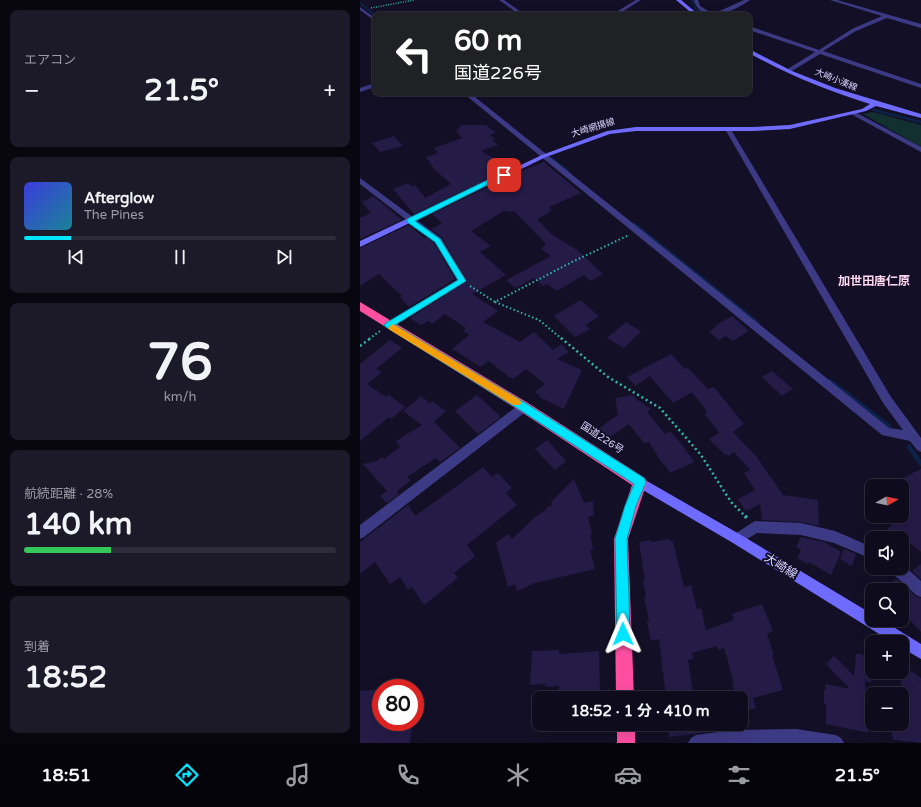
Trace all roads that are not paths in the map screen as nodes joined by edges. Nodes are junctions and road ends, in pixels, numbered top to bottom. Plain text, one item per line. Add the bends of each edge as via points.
1 (501, 0) edge
2 (639, 0) edge
3 (678, 0) edge
4 (696, 0) edge
5 (748, 0) edge
6 (832, 0) edge
7 (361, 9) edge
8 (519, 12) edge
9 (618, 12) edge
10 (693, 12) edge
11 (707, 12) edge
12 (720, 12) edge
13 (886, 16) junction
14 (372, 18) edge
15 (921, 26) edge
16 (752, 29) edge
17 (819, 51) junction
18 (752, 53) edge
19 (788, 71) junction
20 (372, 86) edge
21 (921, 86) edge
22 (360, 90) edge
23 (470, 96) edge
24 (874, 104) junction
25 (853, 113) junction
26 (921, 116) edge
27 (728, 129) junction
28 (921, 150) edge
29 (544, 156) junction
30 (360, 180) edge
31 (410, 220) junction
32 (360, 244) edge
33 (360, 306) edge
34 (389, 325) junction
35 (524, 407) junction
36 (914, 437) junction
37 (921, 447) edge
38 (640, 482) junction
39 (360, 533) edge
40 (737, 539) junction
41 (865, 550) edge
42 (905, 575) edge
43 (921, 590) edge
44 (921, 652) edge
45 (625, 691) edge
46 (626, 731) edge
47 (626, 743) edge
48 (696, 743) edge
49 (836, 743) edge

1 - 8 street
2 - 9 street
3 - 10 street
4 - 11 street via 698,7
5 - 12 street
6 - 13 street
7 - 14 street
13 - 15 street
13 - 17 street via 854,30
16 - 17 street
17 - 19 street
17 - 21 street
18 - 19 street, 大崎小湊線
19 - 24 street, 大崎小湊線
20 - 22 street
23 - 29 street
24 - 25 street, 大崎網揚線
24 - 26 street, 大崎小湊線
25 - 27 street, 大崎網揚線 via 790,127
25 - 28 street
27 - 29 street, 大崎網揚線 via 621,130 591,138
27 - 36 street via 887,400
29 - 31 street, 大崎網揚線
29 - 36 street via 886,432
30 - 31 street
31 - 32 street, 大崎網揚線
31 - 34 street via 438,240 462,281
33 - 34 highway, 国道226号
34 - 35 highway, 国道226号
35 - 38 highway, 国道226号
35 - 39 street
36 - 37 street
38 - 40 street, 大崎線
38 - 45 highway via 621,539
40 - 41 street via 755,527 801,529 836,537
40 - 44 street, 大崎線
42 - 43 street
46 - 47 highway
48 - 49 street via 734,738 788,737

